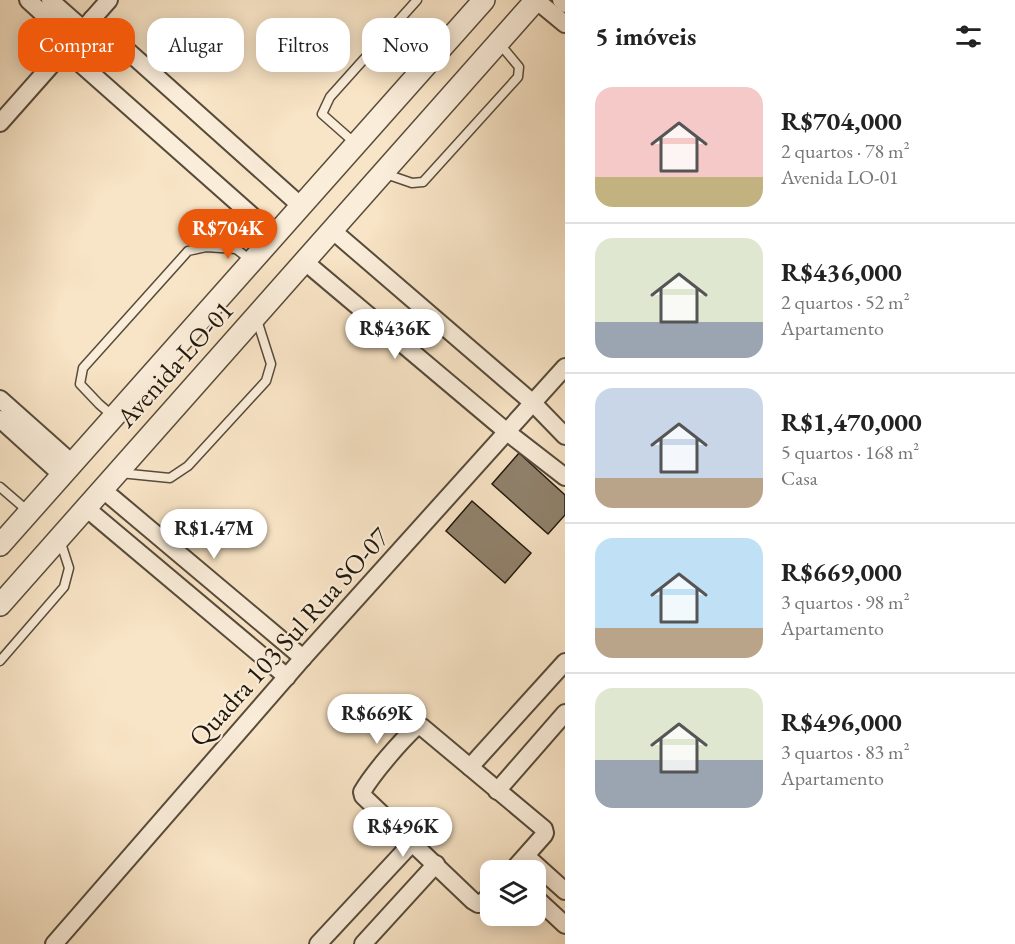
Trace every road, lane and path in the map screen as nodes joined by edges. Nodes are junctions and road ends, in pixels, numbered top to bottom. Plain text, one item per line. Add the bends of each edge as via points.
1 (28, 0) edge
2 (50, 0) edge
3 (109, 0) edge
4 (417, 0) edge
5 (536, 0) edge
6 (561, 0) edge
7 (481, 1) edge
8 (565, 3) edge
9 (54, 18) edge
10 (64, 18) edge
11 (93, 18) edge
12 (565, 24) edge
13 (498, 42) junction
14 (45, 72) edge
15 (114, 72) edge
16 (126, 72) edge
17 (0, 123) edge
18 (356, 144) junction
19 (383, 172) junction
20 (301, 207) junction
21 (332, 230) junction
22 (275, 236) junction
23 (253, 261) junction
24 (304, 261) junction
25 (255, 316) junction
26 (565, 367) edge
27 (0, 399) edge
28 (533, 403) junction
29 (114, 417) junction
30 (0, 420) edge
31 (507, 432) junction
32 (565, 436) edge
33 (68, 469) junction
34 (117, 472) junction
35 (565, 477) edge
36 (0, 487) edge
37 (102, 489) junction
38 (86, 508) junction
39 (29, 512) junction
40 (59, 538) junction
41 (0, 545) edge
42 (0, 605) edge
43 (303, 658) junction
44 (0, 661) edge
45 (565, 662) edge
46 (286, 677) junction
47 (565, 713) edge
48 (470, 767) junction
49 (497, 791) junction
50 (412, 843) junction
51 (526, 856) junction
52 (522, 860) edge
53 (436, 864) junction
54 (565, 891) edge
55 (480, 903) edge
56 (546, 907) edge
57 (565, 925) edge
58 (54, 944) edge
59 (318, 944) edge
60 (363, 944) edge

1 - 9 street
2 - 10 street
3 - 11 street
4 - 18 lane via 330,97 322,114
5 - 12 street
5 - 13 street, Avenida LO-01
6 - 8 street
7 - 18 street, Avenida LO-01
13 - 19 street, Avenida LO-01
13 - 19 lane via 519,67 518,77 423,182 412,183
14 - 17 street
15 - 22 street
16 - 20 street
18 - 20 street, Avenida LO-01
19 - 21 street, Avenida LO-01
20 - 22 street, Avenida LO-01
21 - 24 street, Avenida LO-01
21 - 28 street
22 - 23 street, Avenida LO-01
23 - 29 street, Avenida LO-01
23 - 29 lane via 236,249 206,247 188,251 83,368 80,384
24 - 25 street, Avenida LO-01
24 - 31 street
25 - 34 street, Avenida LO-01
25 - 34 lane via 271,364 266,381 188,466 170,478
26 - 28 street, Quadra 103 Sul Rua SO-07
27 - 33 street
28 - 31 street, Quadra 103 Sul Rua SO-07
28 - 32 street
29 - 33 street, Avenida LO-01
30 - 33 street
31 - 35 street
31 - 43 street, Quadra 103 Sul Rua SO-07
33 - 39 street, Avenida LO-01
34 - 37 street, Avenida LO-01
36 - 39 lane
37 - 38 street, Avenida LO-01
37 - 43 street
38 - 40 street, Avenida LO-01
38 - 46 street
39 - 41 street, Avenida LO-01
40 - 42 street, Avenida LO-01
40 - 44 lane via 69,567 64,587
43 - 46 street, Quadra 103 Sul Rua SO-07
45 - 48 street
46 - 58 street, Quadra 103 Sul Rua SO-07
47 - 49 street
48 - 49 street
48 - 50 street via 418,726 365,787 364,798
49 - 51 street via 546,833
50 - 53 street
50 - 59 street
51 - 52 street
51 - 54 street
53 - 55 street
53 - 60 street
56 - 57 street

